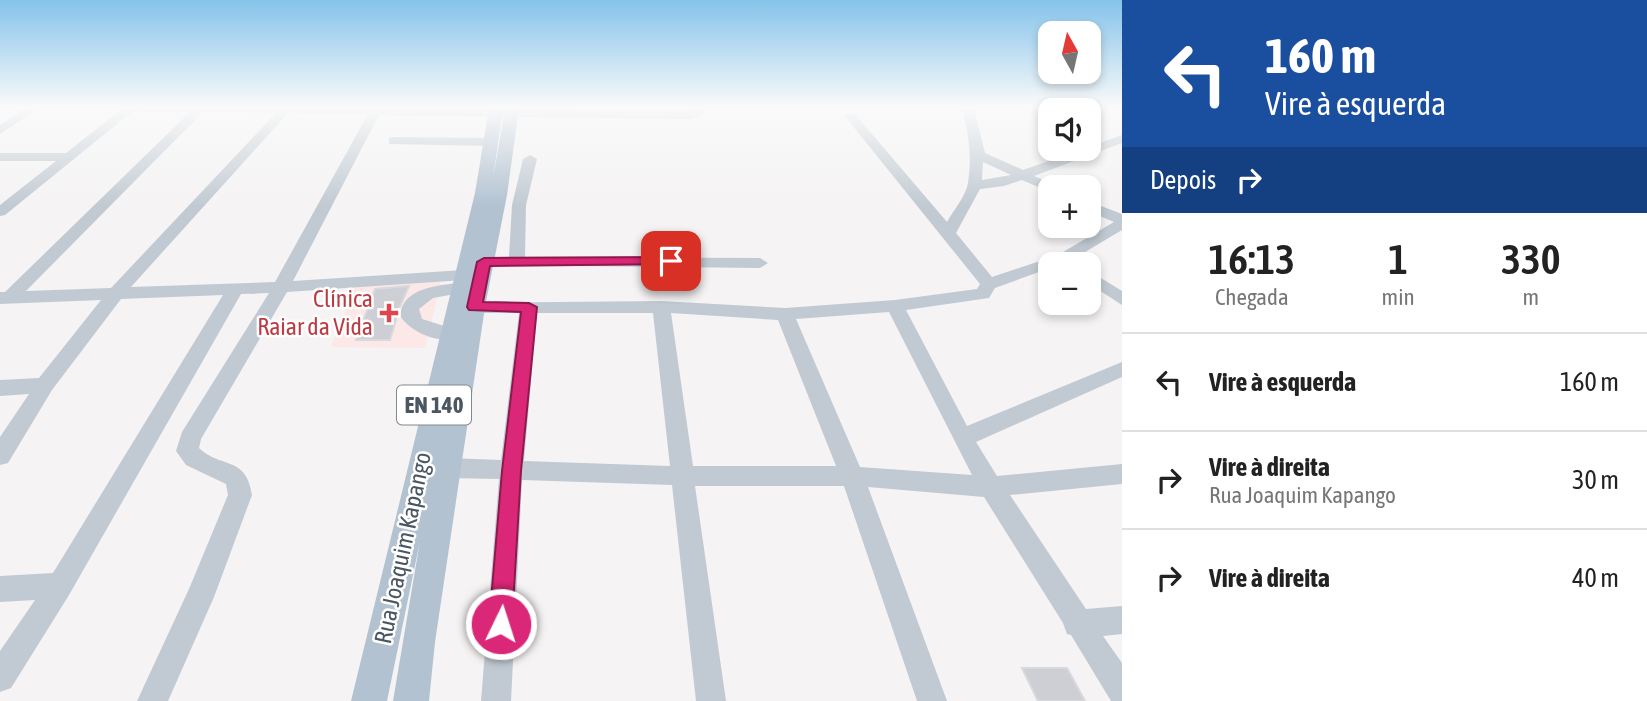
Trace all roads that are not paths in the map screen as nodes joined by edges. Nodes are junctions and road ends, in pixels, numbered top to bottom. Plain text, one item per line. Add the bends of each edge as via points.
1 (89, 141) edge
2 (167, 141) edge
3 (257, 141) edge
4 (360, 141) edge
5 (393, 141) dead end
6 (502, 141) edge
7 (871, 141) edge
8 (976, 141) edge
9 (1117, 141) edge
10 (490, 142) joint
11 (979, 155) junction
12 (0, 157) edge
13 (69, 157) junction
14 (530, 159) dead end
15 (1023, 176) junction
16 (1038, 183) edge
17 (975, 185) junction
18 (0, 212) edge
19 (1101, 212) edge
20 (1122, 222) edge
21 (948, 233) junction
22 (1081, 252) edge
23 (517, 261) junction
24 (760, 263) dead end
25 (1038, 270) edge
26 (471, 283) junction
27 (989, 284) junction
28 (1101, 284) edge
29 (281, 287) junction
30 (235, 289) junction
31 (116, 294) junction
32 (4, 298) edge
33 (1122, 299) edge
34 (895, 306) junction
35 (529, 307) junction
36 (661, 307) junction
37 (785, 314) junction
38 (450, 334) junction
39 (1122, 369) edge
40 (45, 386) junction
41 (0, 388) edge
42 (962, 438) junction
43 (3, 449) edge
44 (449, 468) junction
45 (511, 471) junction
46 (1122, 474) edge
47 (684, 476) junction
48 (852, 476) junction
49 (991, 487) junction
50 (60, 586) junction
51 (0, 589) edge
52 (1122, 620) edge
53 (1077, 624) junction
54 (0, 677) edge
55 (1122, 690) edge
56 (152, 701) edge
57 (369, 701) edge
58 (411, 701) edge
59 (496, 701) edge
60 (711, 701) edge
61 (932, 701) edge

1 - 13 street
2 - 32 street
3 - 31 street
4 - 29 street
5 - 10 street
6 - 26 main road, Rua Joaquim Kapango / EN 140 via 499,195
7 - 21 street
8 - 11 street
9 - 15 street
10 - 26 main road, Rua Joaquim Kapango / EN 140
11 - 15 street
11 - 17 street
12 - 13 street
13 - 18 street
14 - 23 street via 519,205
15 - 16 street
15 - 17 street
17 - 21 street
19 - 20 street
20 - 22 street
21 - 27 street
23 - 24 street
23 - 26 street
25 - 27 street
26 - 29 street
26 - 35 street
26 - 38 main road, Rua Joaquim Kapango / EN 140
26 - 38 street via 426,293 411,310 411,322 417,327
26 - 44 main road, Rua Joaquim Kapango / EN 140
27 - 34 street via 983,294
28 - 33 street
29 - 30 street
29 - 56 street via 187,445 191,458 236,476 240,495
30 - 31 street
30 - 50 street
31 - 32 street
31 - 40 street
34 - 37 street
34 - 42 street
35 - 36 street
35 - 45 street
36 - 37 street
36 - 47 street
37 - 48 street
38 - 57 main road, Rua Joaquim Kapango / EN 140
39 - 42 street
40 - 41 street
40 - 43 street
42 - 49 street
44 - 45 street
44 - 58 main road, Rua Joaquim Kapango / EN 140
45 - 47 street
45 - 59 street
46 - 49 street
47 - 48 street
47 - 60 street
48 - 49 street
48 - 61 street
49 - 53 street
50 - 51 street
50 - 54 street
52 - 53 street
53 - 55 street

